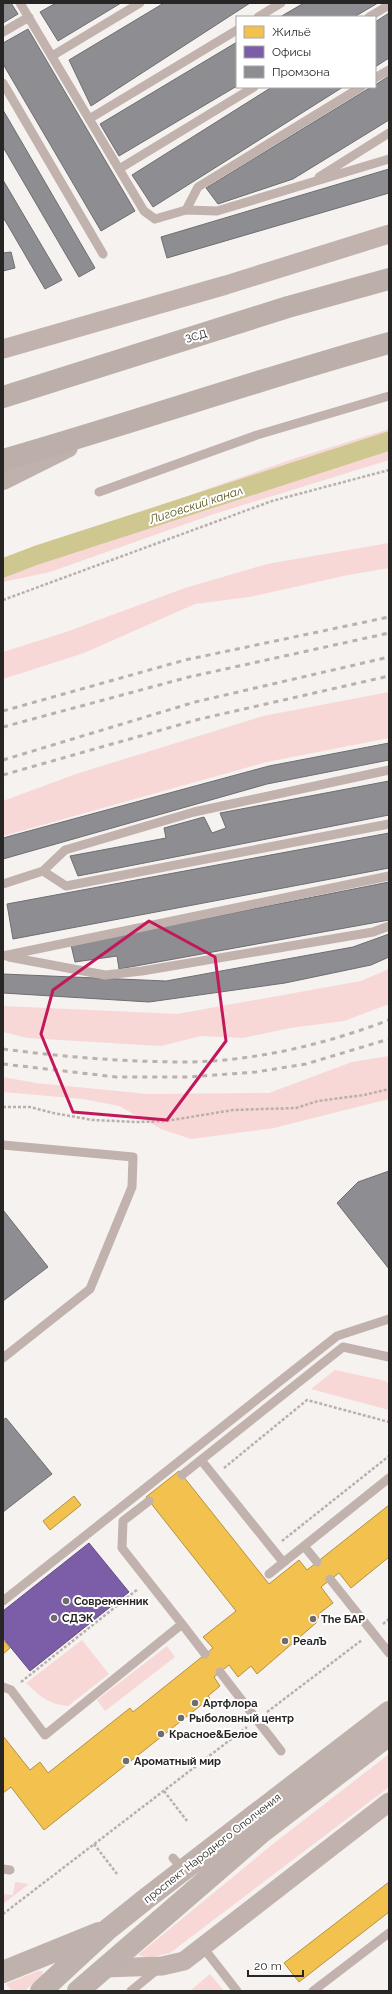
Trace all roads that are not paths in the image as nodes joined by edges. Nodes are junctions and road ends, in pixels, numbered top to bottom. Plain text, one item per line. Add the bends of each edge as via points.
1 (32, 3) edge
2 (140, 3) edge
3 (281, 3) edge
4 (389, 5) edge
5 (22, 6) edge
6 (260, 16) edge
7 (371, 16) edge
8 (29, 17) junction
9 (236, 31) edge
10 (3, 32) edge
11 (52, 56) junction
12 (389, 70) edge
13 (376, 77) edge
14 (3, 84) edge
15 (252, 88) edge
16 (359, 88) edge
17 (89, 119) junction
18 (389, 133) edge
19 (389, 159) edge
20 (119, 169) junction
21 (309, 184) junction
22 (186, 210) junction
23 (389, 234) edge
24 (103, 254) dead end
25 (389, 279) edge
26 (389, 343) edge
27 (3, 349) edge
28 (389, 396) edge
29 (3, 397) edge
30 (94, 434) junction
31 (3, 460) edge
32 (3, 478) edge
33 (99, 492) dead end
34 (389, 770) edge
35 (389, 824) edge
36 (43, 871) junction
37 (389, 876) edge
38 (3, 884) edge
39 (389, 926) edge
40 (3, 956) edge
41 (3, 1145) edge
42 (389, 1318) edge
43 (389, 1357) edge
44 (3, 1358) edge
45 (201, 1460) junction
46 (182, 1475) dead end
47 (389, 1478) edge
48 (149, 1501) dead end
49 (304, 1546) junction
50 (283, 1562) junction
51 (317, 1562) dead end
52 (269, 1574) dead end
53 (330, 1579) dead end
54 (3, 1601) edge
55 (182, 1624) junction
56 (389, 1653) edge
57 (205, 1654) dead end
58 (220, 1672) dead end
59 (7, 1689) edge
60 (389, 1712) edge
61 (389, 1735) edge
62 (280, 1751) dead end
63 (389, 1802) edge
64 (107, 1930) junction
65 (389, 1933) edge
66 (202, 1946) junction
67 (162, 1966) junction
68 (105, 1968) junction
69 (3, 1972) edge
70 (41, 1991) edge
71 (78, 1991) edge
72 (132, 1991) edge
73 (237, 1991) edge
74 (313, 1991) edge

1 - 5 lane
2 - 11 lane
3 - 6 lane
4 - 7 lane
5 - 8 lane
8 - 10 lane
8 - 11 lane
9 - 17 lane
11 - 17 lane
12 - 13 lane
14 - 24 lane
15 - 20 lane
16 - 22 lane via 198,187
17 - 20 lane
18 - 21 lane
19 - 21 lane
20 - 22 lane via 144,211 155,219
21 - 22 lane via 217,212
23 - 27 street via 226,285
25 - 29 highway, ЗСД
26 - 30 highway via 302,367
28 - 33 lane via 257,435
30 - 31 highway
30 - 32 main road
34 - 36 lane via 194,812 65,850
35 - 36 lane via 66,886
36 - 38 lane
37 - 40 lane
39 - 40 lane via 373,932 142,972 105,975
41 - 44 lane via 133,1157 132,1187 90,1290
42 - 54 lane via 337,1336
43 - 45 lane via 343,1347
45 - 46 lane
45 - 50 lane
47 - 49 lane
48 - 55 lane via 124,1521 122,1548
49 - 50 lane
49 - 51 lane
50 - 52 lane
53 - 56 lane
55 - 57 lane
55 - 59 lane via 45,1735
58 - 62 lane
60 - 64 main road, проспект Народного Ополчения via 178,1864
61 - 68 main road, проспект Народного Ополчения via 262,1832
63 - 66 street
64 - 69 main road
64 - 70 main road, проспект Народного Ополчения
65 - 74 lane
66 - 67 street via 184,1961
66 - 73 lane
67 - 68 street
67 - 72 lane
68 - 71 main road, проспект Народного Ополчения

